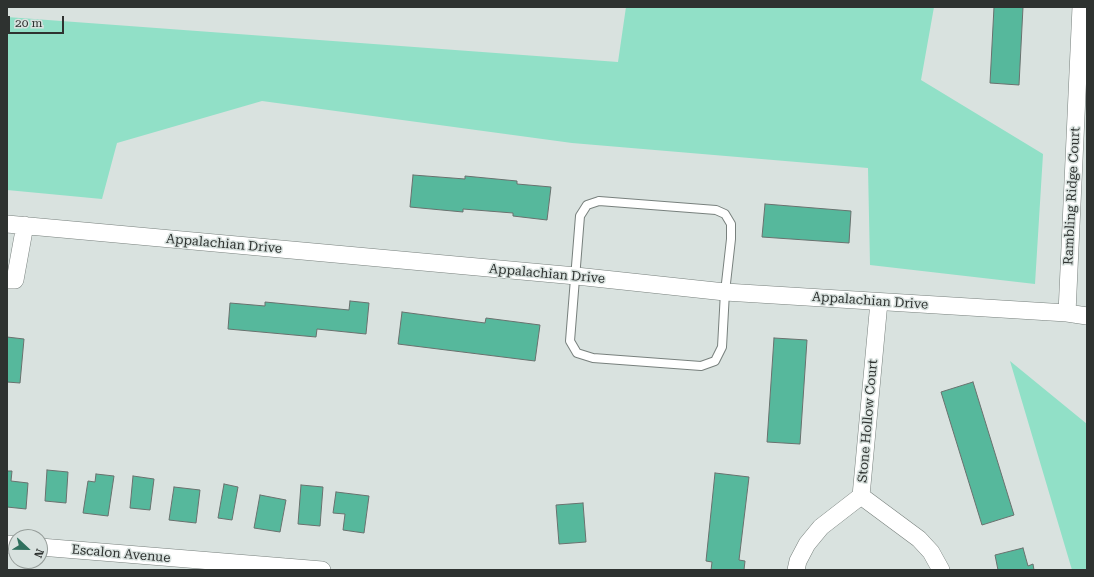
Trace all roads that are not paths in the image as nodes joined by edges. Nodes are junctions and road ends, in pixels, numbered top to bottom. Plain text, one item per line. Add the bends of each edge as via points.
1 (1081, 7) edge
2 (7, 224) edge
3 (25, 225) junction
4 (576, 276) junction
5 (11, 280) edge
6 (724, 292) junction
7 (879, 302) junction
8 (1067, 313) junction
9 (1087, 316) edge
10 (861, 496) junction
11 (48, 548) edge
12 (797, 565) edge
13 (322, 570) edge
14 (941, 570) edge

1 - 8 street, Rambling Ridge Court
2 - 3 street, Appalachian Drive
3 - 4 street, Appalachian Drive
3 - 5 street
4 - 6 street, Appalachian Drive
4 - 6 lane via 570,341 577,354 593,358 701,366 715,361 722,347
4 - 6 lane via 580,216 587,205 599,201 716,210 725,214 731,224
6 - 7 street, Appalachian Drive
7 - 8 street, Appalachian Drive
7 - 10 street, Stone Hollow Court
8 - 9 street, Appalachian Drive
10 - 12 street, Stone Hollow Court via 821,527 807,544
10 - 14 street via 919,539 932,552
11 - 13 street, Escalon Avenue

